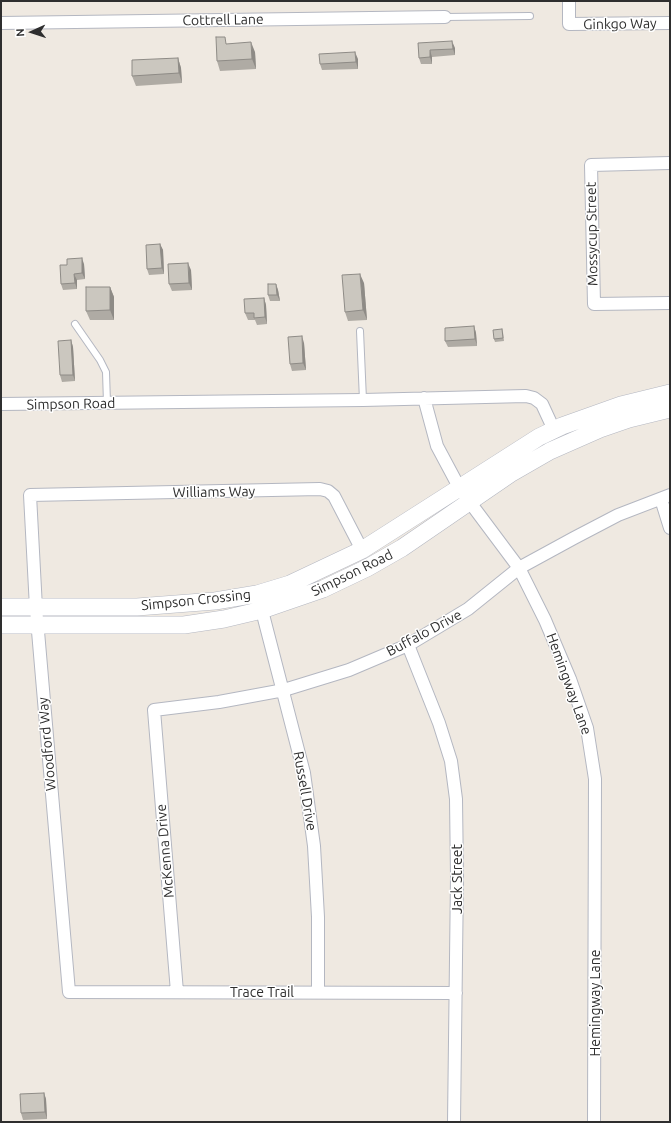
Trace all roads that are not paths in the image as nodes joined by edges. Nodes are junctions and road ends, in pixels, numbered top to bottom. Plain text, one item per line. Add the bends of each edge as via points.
1 (569, 1) edge
2 (530, 16) dead end
3 (445, 17) joint
4 (1, 23) edge
5 (670, 23) edge
6 (670, 163) edge
7 (670, 303) edge
8 (75, 324) dead end
9 (360, 331) dead end
10 (670, 393) edge
11 (424, 398) junction
12 (363, 400) junction
13 (107, 403) junction
14 (1, 404) edge
15 (670, 409) edge
16 (554, 430) junction
17 (460, 489) junction
18 (30, 496) joint
19 (666, 497) edge
20 (470, 502) junction
21 (670, 528) edge
22 (362, 550) junction
23 (519, 568) junction
24 (257, 594) junction
25 (1, 607) edge
26 (36, 608) junction
27 (262, 610) junction
28 (1, 625) edge
29 (37, 625) junction
30 (408, 644) junction
31 (284, 690) junction
32 (154, 710) joint
33 (69, 992) joint
34 (177, 992) junction
35 (318, 992) junction
36 (456, 993) junction
37 (454, 1122) edge
38 (594, 1122) edge

1 - 5 street, Ginkgo Way via 570,24
2 - 3 lane
3 - 4 street, Cottrell Lane
6 - 7 street, Mossycup Street via 591,165 594,304
8 - 13 lane via 106,372
9 - 12 lane
10 - 16 street via 622,405
11 - 12 street, Simpson Road
11 - 16 street, Simpson Road via 526,396 542,404
11 - 17 street, Hemingway Lane via 437,446
12 - 13 street, Simpson Road
13 - 14 street, Simpson Road
15 - 20 street, Simpson Road via 607,426 550,451 510,474
16 - 17 street via 539,437
17 - 20 street, Hemingway Lane
17 - 22 street, Simpson Crossing
18 - 22 street, Williams Way via 320,489 334,496
18 - 26 street, Woodford Way
19 - 21 street
19 - 23 street, Buffalo Drive via 618,515
20 - 23 street, Hemingway Lane
20 - 27 street, Simpson Road via 402,548 367,568 323,589
22 - 24 street, Simpson Crossing via 290,584
23 - 30 street, Buffalo Drive via 468,609
23 - 38 street, Hemingway Lane via 546,620 570,679 587,728 595,779
24 - 26 street, Simpson Crossing via 215,601 137,607
24 - 27 street, Russell Drive
25 - 26 street, Simpson Crossing
26 - 29 street, Woodford Way
27 - 29 street, Simpson Road via 184,625
27 - 31 street, Russell Drive
28 - 29 street, Simpson Road
29 - 33 street, Woodford Way
30 - 31 street, Buffalo Drive via 349,670
30 - 36 street, Jack Street via 451,761 456,799
31 - 32 street, Buffalo Drive
31 - 35 street, Russell Drive via 304,774 314,846 318,916
32 - 34 street, McKenna Drive
33 - 34 street, Trace Trail
34 - 35 street, Trace Trail
35 - 36 street, Trace Trail
36 - 37 street, Jack Street

